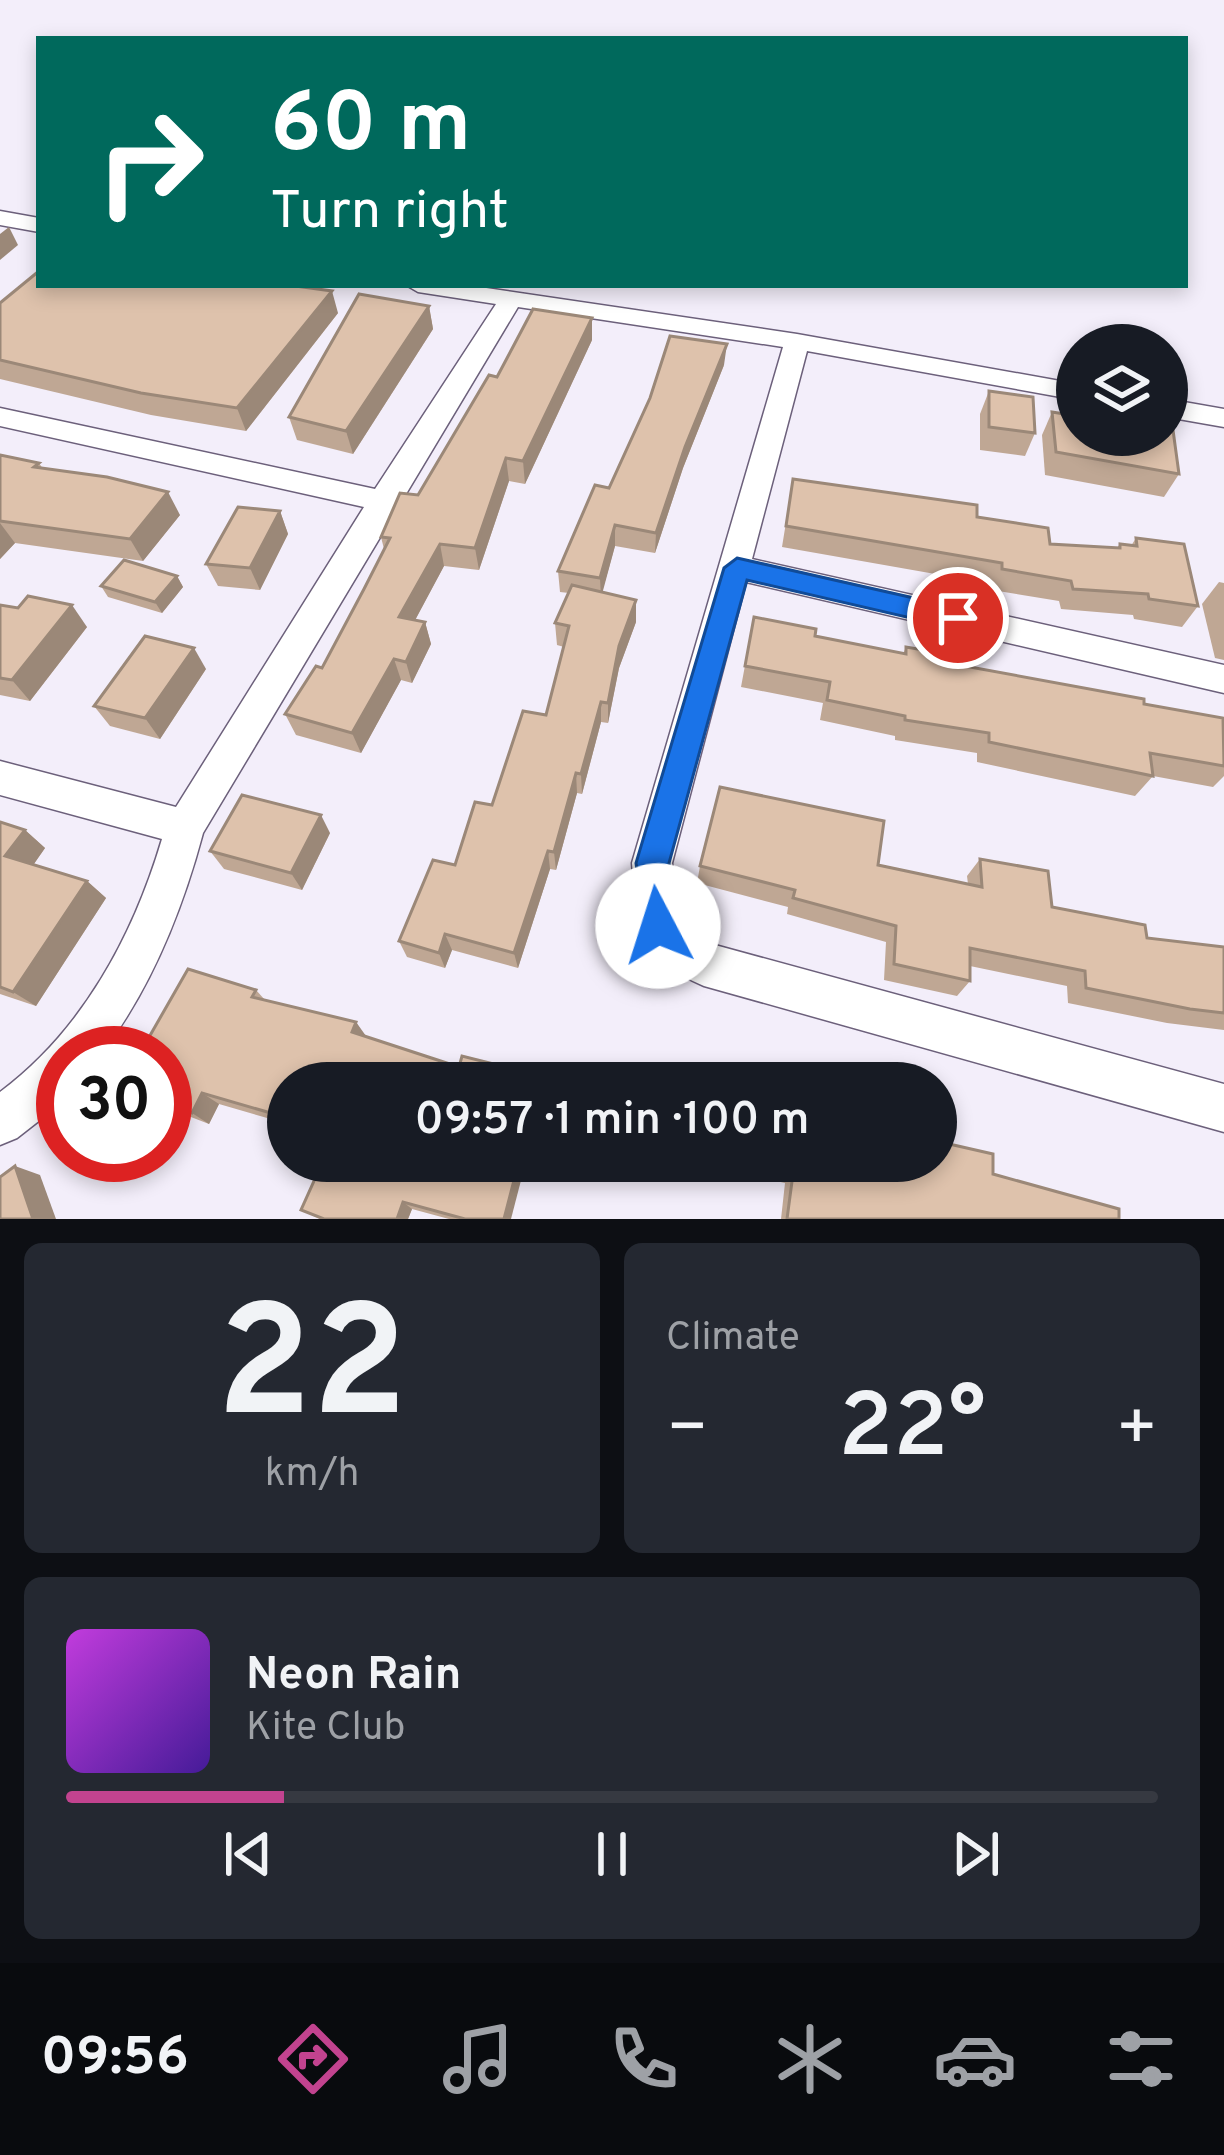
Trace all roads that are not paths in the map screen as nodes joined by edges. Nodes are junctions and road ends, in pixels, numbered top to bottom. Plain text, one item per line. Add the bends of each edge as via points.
1 (0, 218) edge
2 (36, 224) edge
3 (438, 288) edge
4 (511, 299) junction
5 (797, 342) junction
6 (1056, 388) edge
7 (1188, 411) edge
8 (0, 417) edge
9 (1224, 418) edge
10 (383, 500) junction
11 (737, 568) junction
12 (1224, 679) edge
13 (0, 778) edge
14 (185, 827) junction
15 (96, 1026) edge
16 (36, 1094) edge
17 (1224, 1108) edge
18 (0, 1121) edge

1 - 2 street
3 - 4 street
4 - 5 street
4 - 10 street
5 - 6 street
5 - 11 street
7 - 9 street
8 - 10 street
10 - 14 street
11 - 12 street
11 - 17 street via 652,863 658,926 704,964
13 - 14 street
14 - 15 street via 167,895 118,998
16 - 18 street

